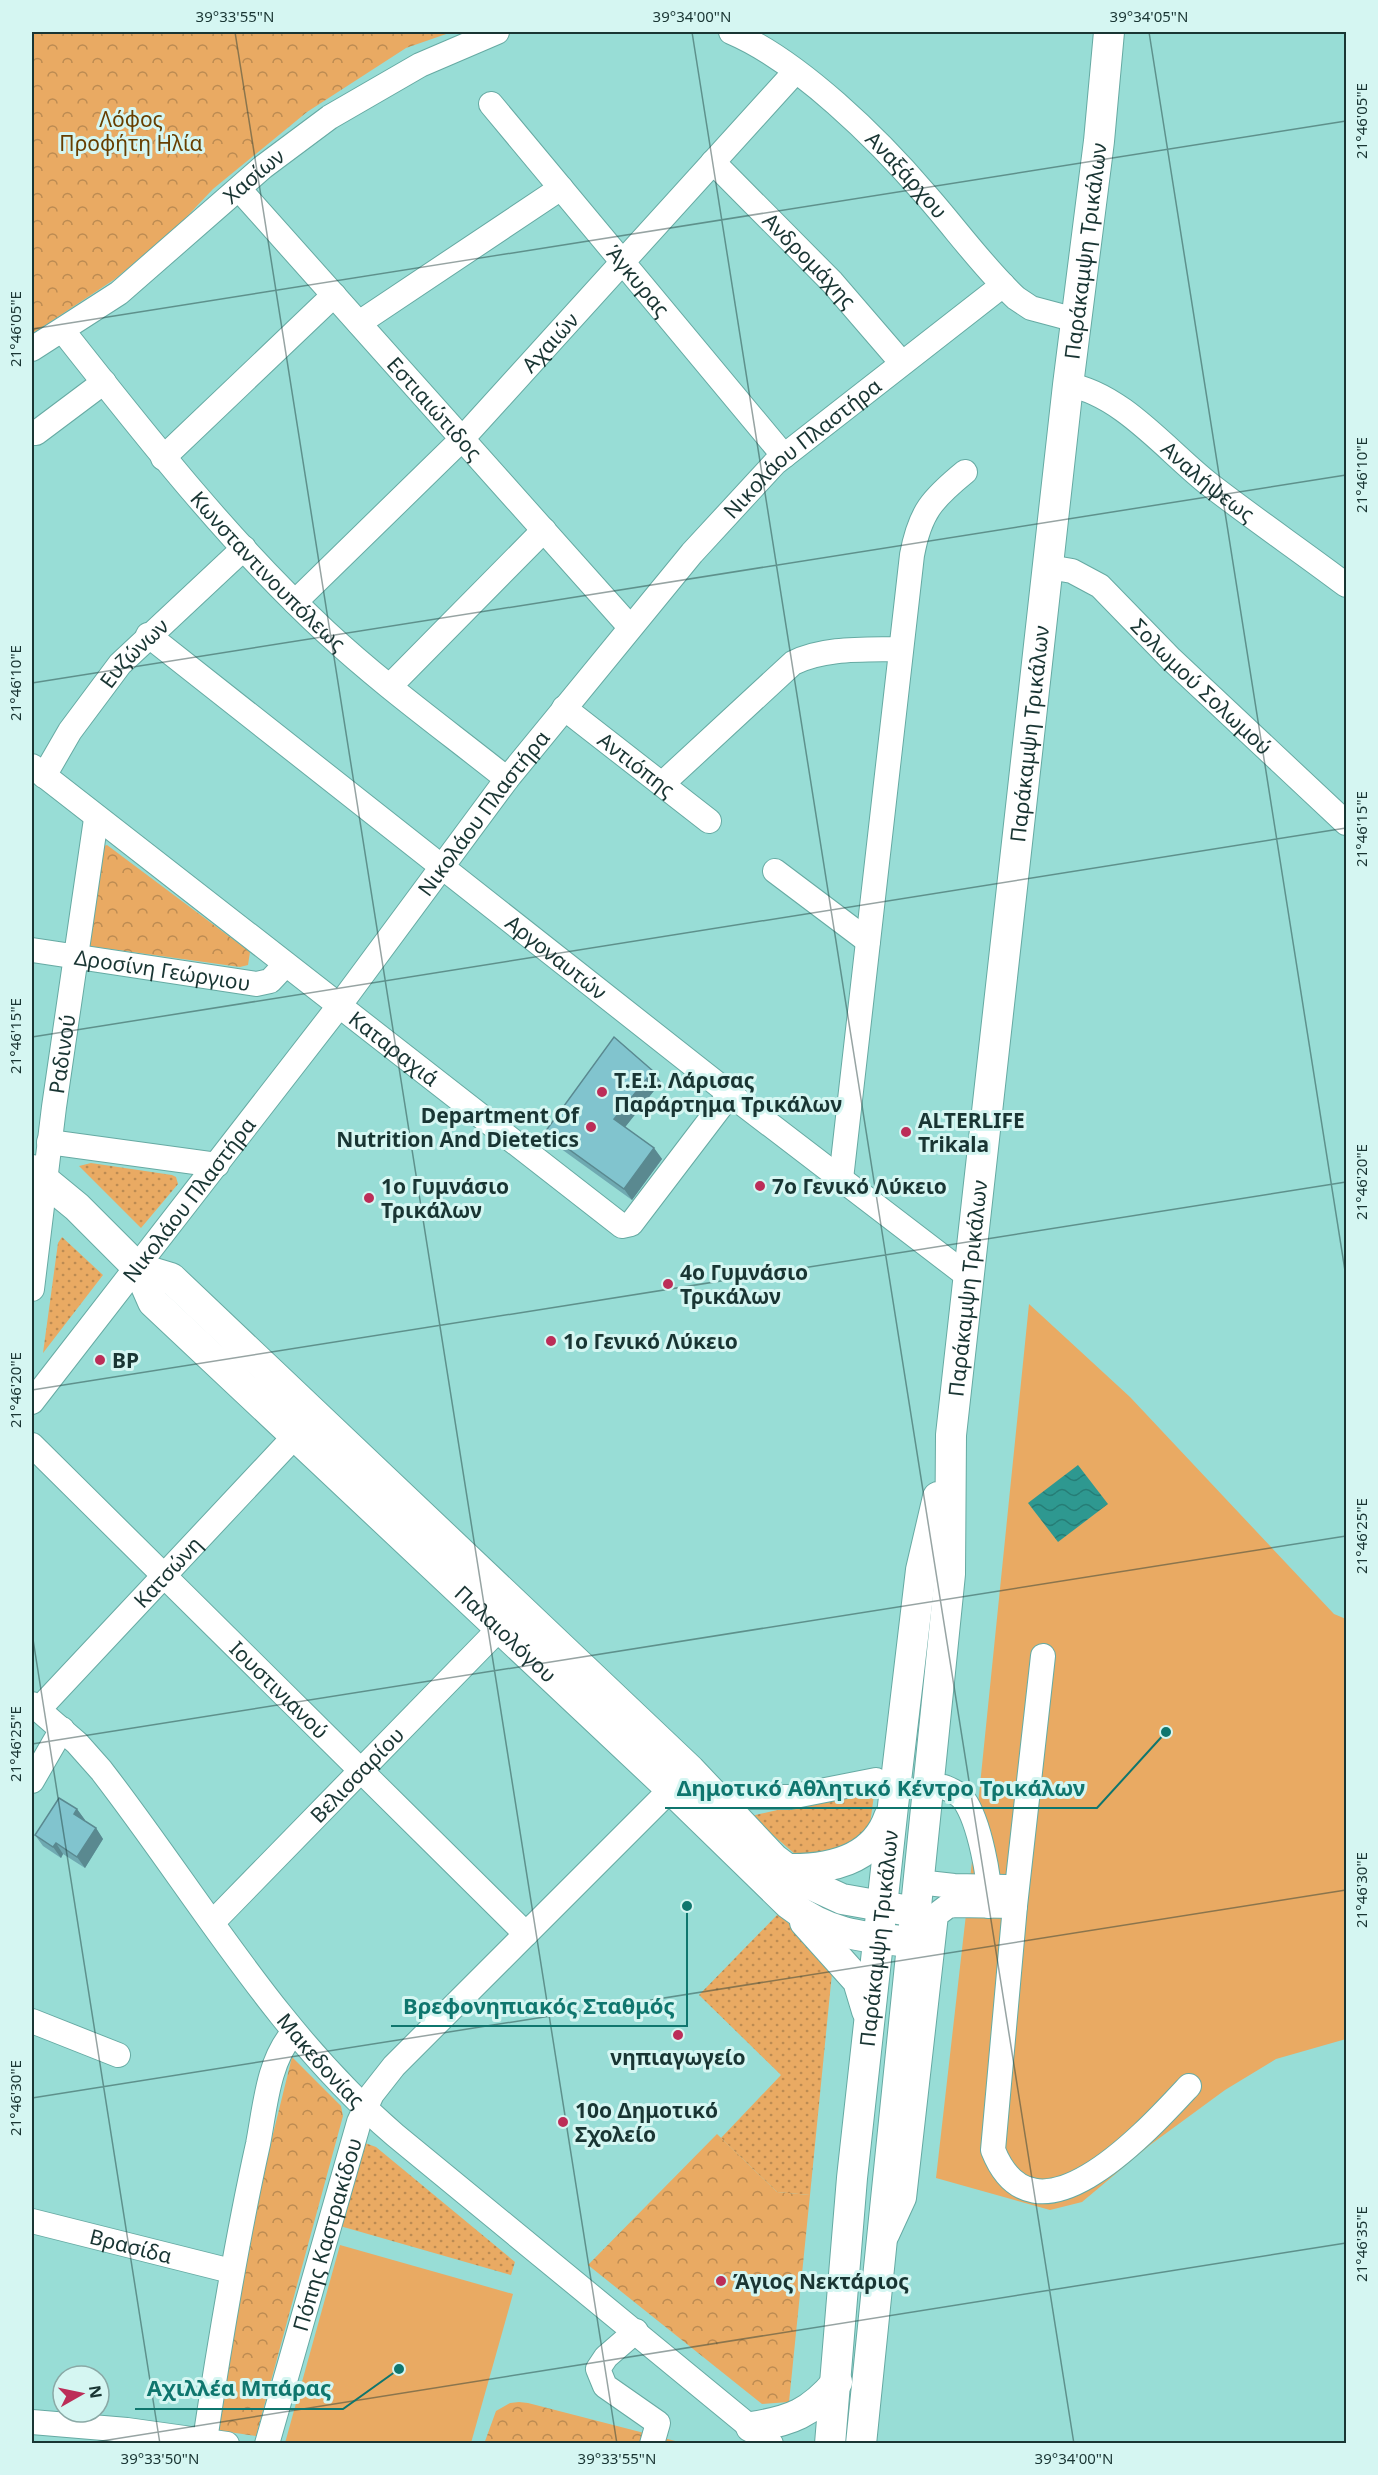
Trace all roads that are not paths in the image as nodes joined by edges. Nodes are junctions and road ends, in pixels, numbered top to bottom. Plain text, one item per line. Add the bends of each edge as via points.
1 (496, 32) edge
2 (731, 32) edge
3 (1109, 32) edge
4 (795, 72) junction
5 (491, 104) dead end
6 (713, 162) junction
7 (561, 188) junction
8 (239, 189) junction
9 (623, 262) junction
10 (1002, 285) junction
11 (334, 296) junction
12 (1076, 320) junction
13 (359, 323) junction
14 (63, 331) junction
15 (32, 349) edge
16 (901, 362) junction
17 (104, 382) junction
18 (1068, 385) junction
19 (36, 433) dead end
20 (462, 439) junction
21 (784, 456) junction
22 (163, 458) junction
23 (965, 472) dead end
24 (544, 530) junction
25 (244, 548) junction
26 (1049, 567) junction
27 (1347, 585) edge
28 (295, 602) junction
29 (630, 627) junction
30 (148, 635) junction
31 (901, 649) junction
32 (390, 686) junction
33 (564, 708) junction
34 (38, 771) edge
35 (507, 779) junction
36 (662, 784) junction
37 (96, 819) junction
38 (709, 821) dead end
39 (1347, 823) edge
40 (442, 867) junction
41 (775, 871) dead end
42 (868, 941) junction
43 (32, 951) edge
44 (75, 957) junction
45 (285, 965) junction
46 (339, 1006) junction
47 (730, 1094) junction
48 (49, 1142) junction
49 (217, 1165) junction
50 (38, 1175) edge
51 (841, 1179) junction
52 (138, 1268) junction
53 (969, 1277) junction
54 (32, 1290) edge
55 (32, 1402) edge
56 (951, 1435) junction
57 (295, 1436) junction
58 (32, 1445) edge
59 (164, 1575) junction
60 (500, 1628) junction
61 (1043, 1656) dead end
62 (35, 1706) edge
63 (62, 1729) junction
64 (361, 1770) junction
65 (681, 1779) junction
66 (876, 1780) dead end
67 (32, 1781) edge
68 (944, 1787) dead end
69 (892, 1806) junction
70 (724, 1807) junction
71 (786, 1869) junction
72 (918, 1882) junction
73 (990, 1896) junction
74 (1016, 1896) junction
75 (789, 1904) junction
76 (882, 1907) junction
77 (926, 1914) junction
78 (213, 1923) junction
79 (526, 1934) junction
80 (878, 1939) junction
81 (922, 1944) junction
82 (32, 2021) edge
83 (869, 2021) junction
84 (293, 2033) junction
85 (118, 2055) dead end
86 (1189, 2086) dead end
87 (364, 2108) junction
88 (32, 2221) edge
89 (231, 2271) junction
90 (636, 2331) junction
91 (837, 2382) junction
92 (32, 2422) edge
93 (756, 2438) edge
94 (216, 2442) edge
95 (267, 2444) edge
96 (652, 2444) edge
97 (830, 2444) edge
98 (861, 2444) edge

1 - 8 street, Χασίων via 420,64 366,94 287,148
2 - 4 street, Αναξάρχου
3 - 12 main road, Παράκαμψη Τρικάλων
4 - 6 street, Αχαιών
4 - 10 street, Αναξάρχου via 892,159
5 - 7 street, Άγκυρας
6 - 9 street, Αχαιών
6 - 16 street, Ανδρομάχης via 825,275
7 - 9 street, Άγκυρας
7 - 13 street
8 - 11 street, Εστιαιώτιδος
8 - 14 street, Χασίων via 134,281
9 - 20 street, Αχαιών
9 - 21 street, Άγκυρας
10 - 12 street, Αναξάρχου via 1031,308
10 - 16 street, Νικολάου Πλαστήρα
11 - 13 street, Εστιαιώτιδος
11 - 22 street
12 - 18 main road, Παράκαμψη Τρικάλων
13 - 20 street, Εστιαιώτιδος
14 - 15 street, Χασίων
14 - 17 street, Κωνσταντινουπόλεως
16 - 21 street, Νικολάου Πλαστήρα
17 - 19 street
17 - 22 street, Κωνσταντινουπόλεως
18 - 26 main road, Παράκαμψη Τρικάλων
18 - 27 street, Αναλήψεως via 1083,387 1111,402 1202,478
20 - 24 street, Εστιαιώτιδος
20 - 28 street, Αχαιών
21 - 29 street, Νικολάου Πλαστήρα via 715,527
22 - 25 street, Κωνσταντινουπόλεως
23 - 31 street via 938,494 921,517 912,555
24 - 29 street, Εστιαιώτιδος
24 - 32 street
25 - 28 street, Κωνσταντινουπόλεως
25 - 30 street, Ευζώνων
26 - 39 street, Σολωμού Σολωμού via 1072,571 1106,591 1171,659
26 - 53 main road, Παράκαμψη Τρικάλων
28 - 32 street, Κωνσταντινουπόλεως
29 - 33 street, Νικολάου Πλαστήρα
30 - 34 street, Ευζώνων via 104,682
30 - 40 street, Αργοναυτών
31 - 36 street via 825,653 793,663
31 - 42 street
32 - 35 street, Κωνσταντινουπόλεως
33 - 35 street, Νικολάου Πλαστήρα
33 - 36 street, Αντιόπης
34 - 37 street, Καταραχιά
35 - 40 street, Νικολάου Πλαστήρα
36 - 38 street, Αντιόπης
37 - 44 street, Ραδινού
37 - 45 street, Καταραχιά
40 - 46 street, Νικολάου Πλαστήρα
40 - 47 street, Αργοναυτών
41 - 42 street
42 - 51 street
43 - 44 street, Δροσίνη Γεώργιου
44 - 45 street, Δροσίνη Γεώργιου via 259,984 274,979
44 - 48 street, Ραδινού
45 - 46 street, Καταραχιά
46 - 47 street, Καταραχιά via 622,1226 631,1224
46 - 49 street, Νικολάου Πλαστήρα
47 - 51 street, Αργοναυτών
48 - 49 street
48 - 50 street, Ραδινού
49 - 52 street, Νικολάου Πλαστήρα
50 - 52 main road, Παλαιολόγου via 77,1207
50 - 54 street, Ραδινού
51 - 53 street, Αργοναυτών
52 - 55 street, Νικολάου Πλαστήρα
52 - 57 main road, Παλαιολόγου via 153,1302
52 - 65 main road, Παλαιολόγου via 171,1278
53 - 56 main road, Παράκαμψη Τρικάλων
56 - 69 main road, Παράκαμψη Τρικάλων via 921,1570
56 - 72 main road, Παράκαμψη Τρικάλων via 950,1574
57 - 59 street, Κατσώνη
57 - 60 main road, Παλαιολόγου
58 - 59 street, Ιουστινιανού
59 - 62 street, Κατσώνη
59 - 64 street, Ιουστινιανού
60 - 64 street, Βελισσαρίου
60 - 65 main road, Παλαιολόγου
61 - 74 street
62 - 63 street, Μακεδονίας
63 - 67 street
63 - 78 street, Μακεδονίας via 101,1770
64 - 78 street, Βελισσαρίου
64 - 79 street, Ιουστινιανού
65 - 70 main road, Παλαιολόγου
65 - 75 main road, Παλαιολόγου
65 - 79 street, Πόπης Καστρακίδου
66 - 70 street via 790,1797 741,1797
68 - 73 street via 963,1799 970,1812
69 - 71 main road via 878,1838 859,1854 824,1867
69 - 76 main road, Παράκαμψη Τρικάλων
70 - 71 main road, Παλαιολόγου
71 - 76 main road, Παλαιολόγου via 842,1899
72 - 73 street
72 - 77 main road, Παράκαμψη Τρικάλων
73 - 74 street
73 - 77 street
74 - 86 street via 993,2150 1001,2170 1019,2186 1039,2191 1074,2185 1099,2170 1154,2123
75 - 80 main road, Παλαιολόγου via 831,1930
75 - 83 main road via 858,1981
76 - 77 main road, Παλαιολόγου
76 - 80 main road, Παράκαμψη Τρικάλων
77 - 81 main road, Παράκαμψη Τρικάλων
78 - 84 street, Μακεδονίας
79 - 87 street, Πόπης Καστρακίδου via 394,2066
80 - 81 main road, Παλαιολόγου
80 - 83 main road, Παράκαμψη Τρικάλων
81 - 98 main road, Παράκαμψη Τρικάλων via 880,2251
82 - 85 street
83 - 91 main road, Παράκαμψη Τρικάλων via 852,2178
84 - 87 street, Μακεδονίας
84 - 89 street via 276,2061
87 - 90 street, Μακεδονίας
87 - 95 street, Πόπης Καστρακίδου
88 - 89 street, Βρασίδα
89 - 94 street
90 - 93 street, Μακεδονίας
90 - 96 street via 598,2369 605,2386 658,2423
91 - 93 main road via 805,2413 782,2421
91 - 97 main road, Παράκαμψη Τρικάλων
92 - 94 street

